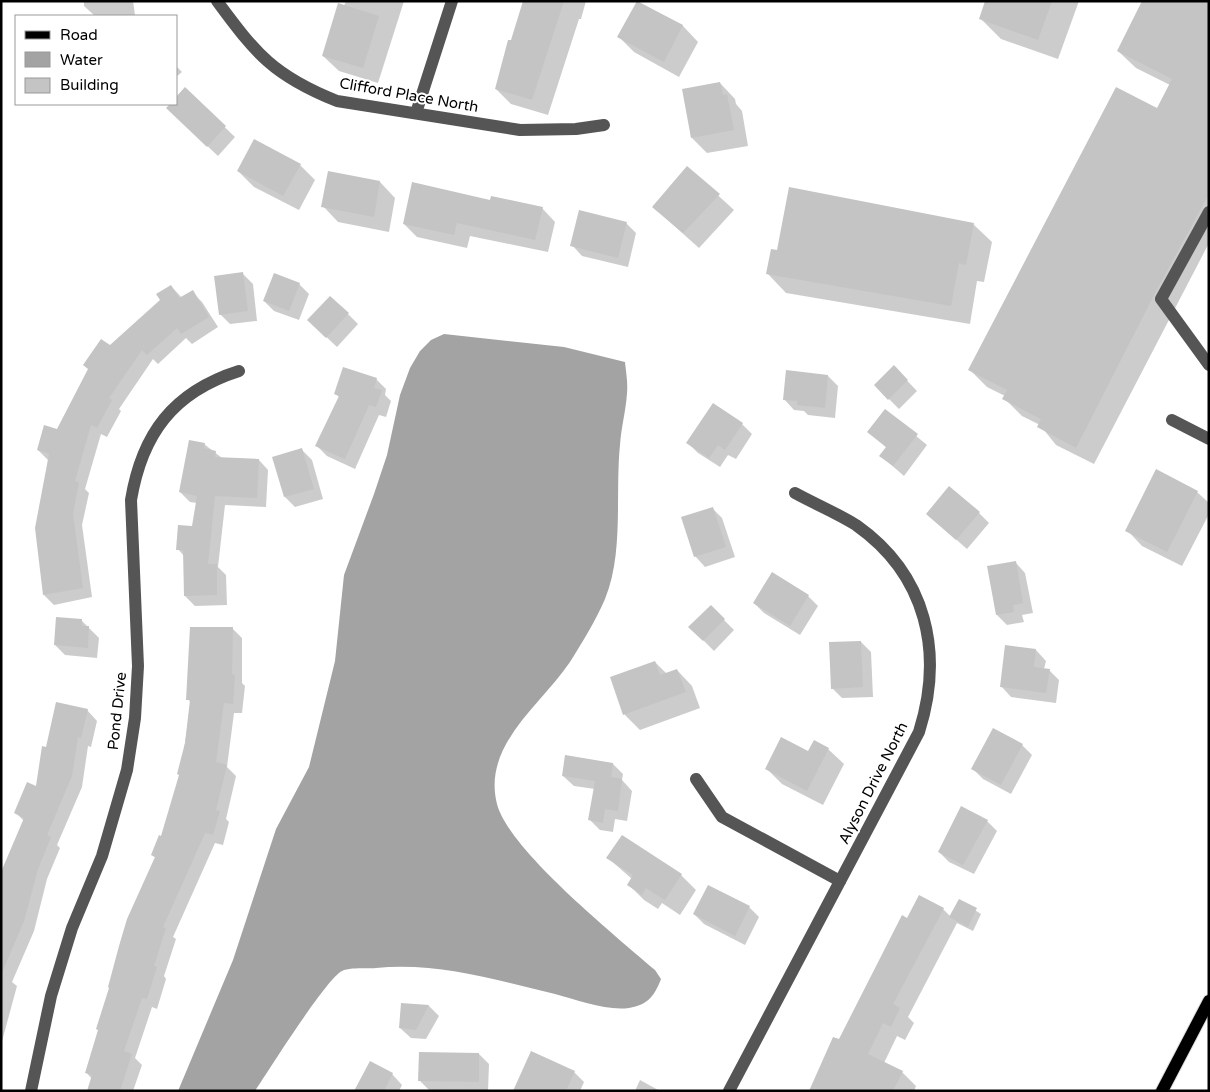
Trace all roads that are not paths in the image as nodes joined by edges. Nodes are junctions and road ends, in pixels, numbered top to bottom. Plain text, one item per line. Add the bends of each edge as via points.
1 (217, 1) edge
2 (452, 1) edge
3 (416, 113) junction
4 (604, 125) dead end
5 (1209, 212) edge
6 (1209, 365) edge
7 (239, 371) dead end
8 (1172, 420) dead end
9 (1209, 439) edge
10 (795, 493) dead end
11 (696, 779) dead end
12 (840, 881) junction
13 (1209, 1002) edge
14 (31, 1091) edge
15 (729, 1091) edge
16 (1162, 1091) edge

1 - 3 street, Clifford Place North via 258,53 283,75 309,90 337,101
2 - 3 street
3 - 4 street, Clifford Place North via 520,130
5 - 6 street via 1161,299
7 - 14 street, Pond Drive via 194,390 171,410 142,453 135,474 130,500 138,666 127,770 108,839 72,928 51,996
8 - 9 street
10 - 12 street, Alyson Drive North via 855,525 878,543 900,569 917,598 930,648 931,678 927,708 919,732
11 - 12 street via 722,816
12 - 15 street, Alyson Drive North
13 - 16 main road

